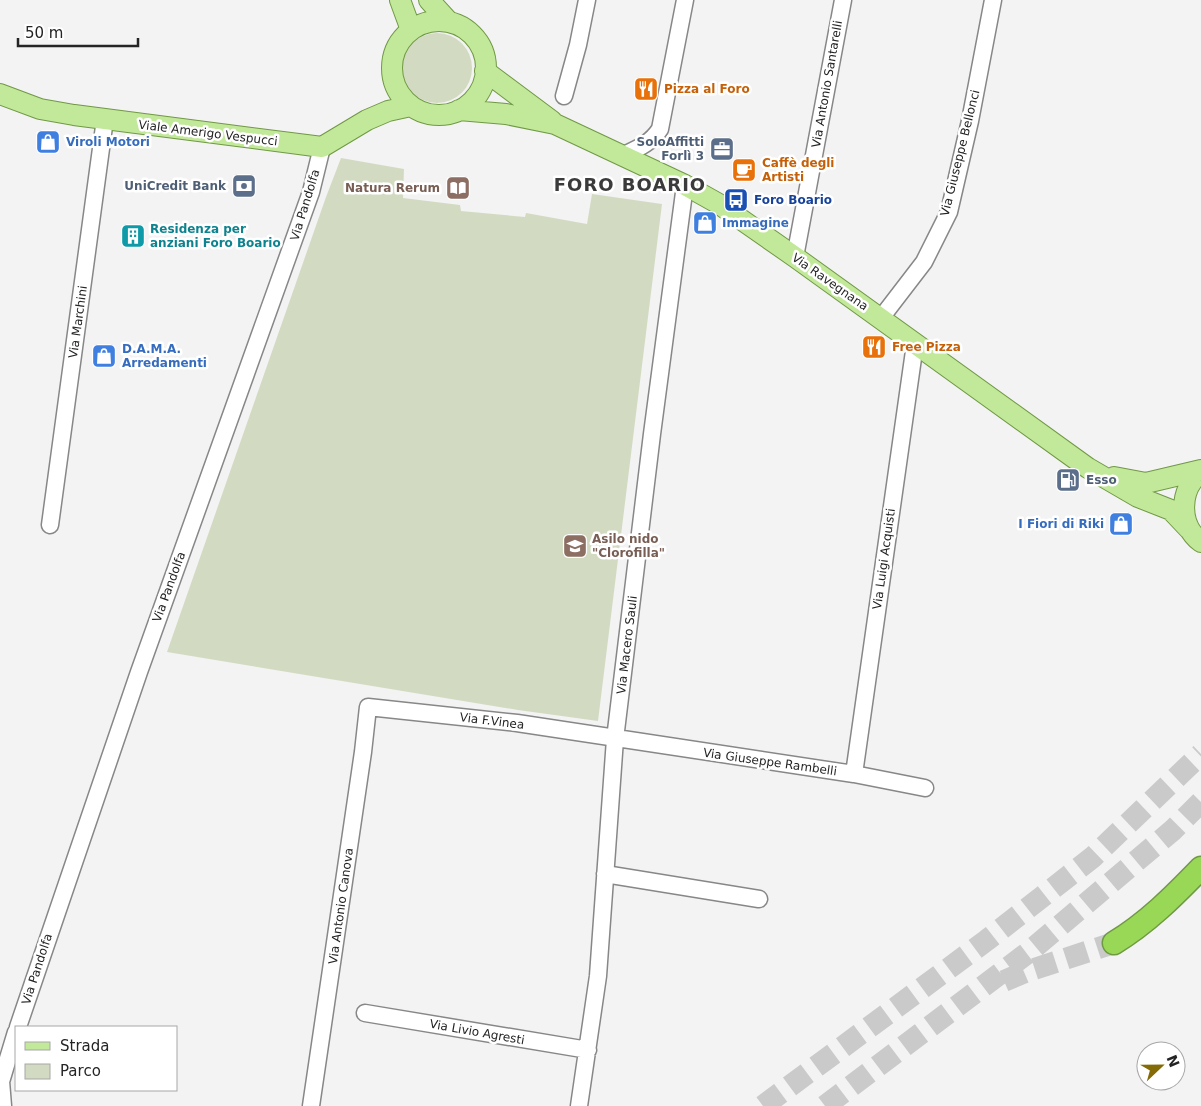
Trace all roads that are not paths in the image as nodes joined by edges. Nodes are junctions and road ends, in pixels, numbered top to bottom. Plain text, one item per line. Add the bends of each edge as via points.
1 (400, 0) edge
2 (429, 0) edge
3 (587, 0) edge
4 (685, 0) edge
5 (843, 0) edge
6 (993, 0) edge
7 (449, 22) junction
8 (411, 30) junction
9 (485, 72) junction
10 (0, 94) edge
11 (564, 96) dead end
12 (411, 106) junction
13 (459, 110) junction
14 (105, 119) junction
15 (555, 124) junction
16 (322, 147) junction
17 (624, 155) junction
18 (685, 185) junction
19 (795, 257) junction
20 (880, 318) junction
21 (914, 344) junction
22 (1088, 468) junction
23 (1201, 471) edge
24 (50, 525) dead end
25 (1195, 535) edge
26 (368, 707) joint
27 (616, 740) junction
28 (854, 774) junction
29 (925, 788) dead end
30 (1201, 868) edge
31 (605, 874) junction
32 (759, 899) dead end
33 (1114, 943) tunnel mouth
34 (365, 1013) dead end
35 (18, 1026) edge
36 (15, 1035) edge
37 (588, 1050) junction
38 (0, 1083) edge
39 (3, 1106) edge
40 (311, 1106) edge
41 (580, 1106) edge

1 - 8 main road
2 - 7 main road
3 - 11 street
4 - 17 street via 660,129 644,146
5 - 19 street, Via Antonio Santarelli
6 - 20 street, Via Giuseppe Bellonci via 949,212 924,262
7 - 8 main road via 429,22
7 - 9 main road via 460,26 476,40 483,55
8 - 12 main road via 396,48 392,71 398,92
9 - 13 main road via 477,95
9 - 15 main road, Via Ravegnana
10 - 14 main road, Viale Amerigo Vespucci via 40,109
12 - 13 main road via 436,115
12 - 16 main road via 367,120
13 - 15 main road, Via Ravegnana via 506,114
14 - 16 main road, Viale Amerigo Vespucci
14 - 24 street, Via Marchini
15 - 17 main road, Via Ravegnana
16 - 35 street, Via Pandolfa via 311,192 138,672
17 - 18 main road, Via Ravegnana
18 - 19 main road, Via Ravegnana via 719,204
18 - 27 street, Via Macero Sauli
19 - 20 main road, Via Ravegnana
20 - 21 main road, Via Ravegnana
21 - 22 main road, Via Ravegnana
21 - 28 street, Via Luigi Acquisti
22 - 23 main road, Via Ravegnana via 1146,483
22 - 25 main road, Via Ravegnana via 1138,497 1171,510
23 - 25 main road via 1188,488 1184,502 1184,515
26 - 27 street, Via F.Vinea via 517,723
26 - 40 street, Via Antonio Canova
27 - 28 street, Via Giuseppe Rambelli
27 - 31 street, Via Macero Sauli
28 - 29 street, Via Giuseppe Rambelli
30 - 33 highway via 1138,928
31 - 32 street
31 - 37 street, Via Macero Sauli via 598,976
34 - 37 street, Via Livio Agresti
36 - 38 street
37 - 41 street, Via Macero Sauli
38 - 39 street

